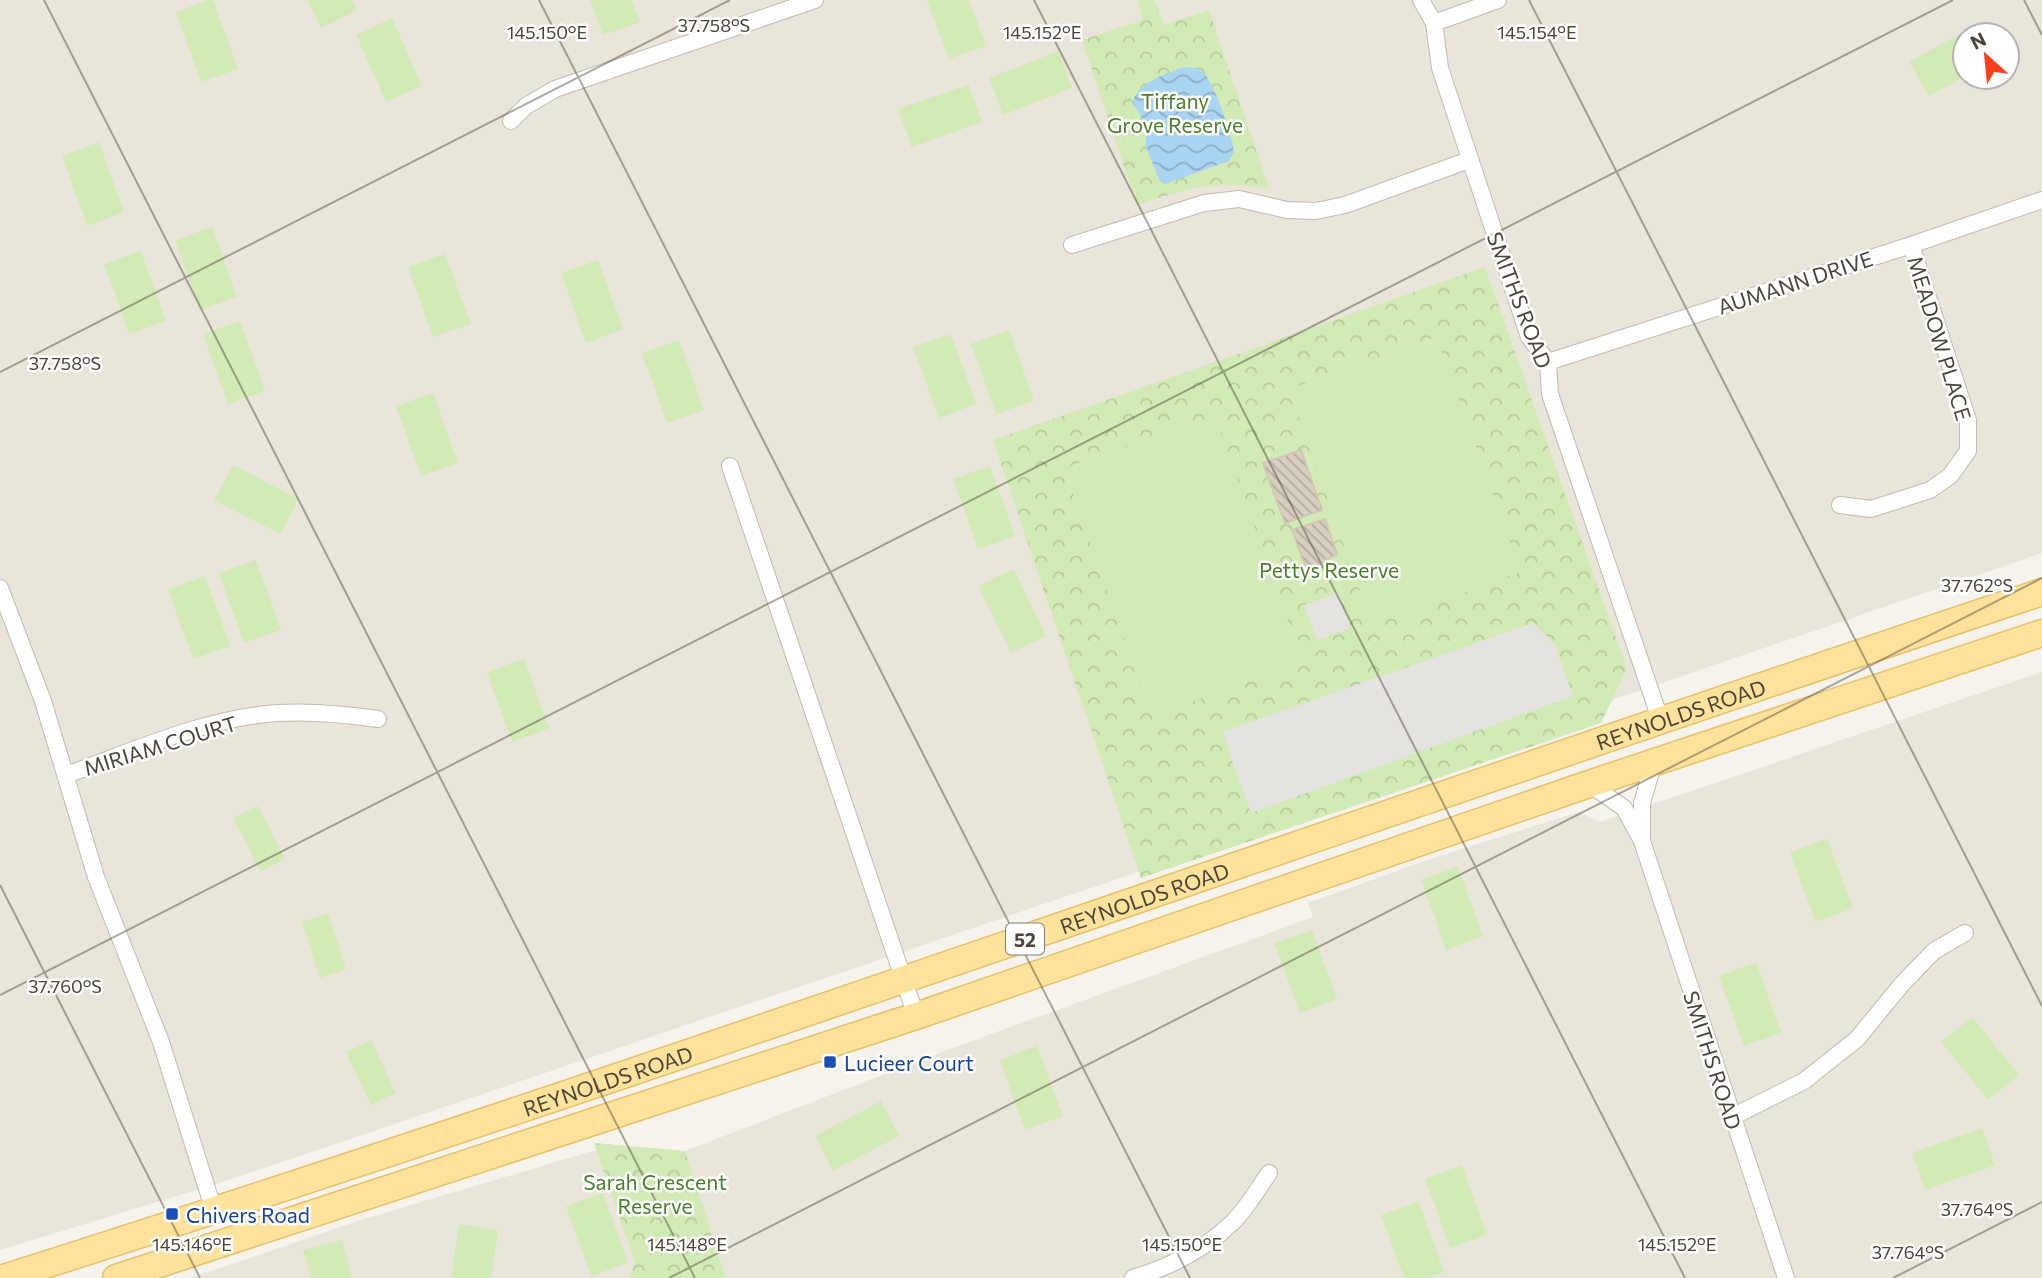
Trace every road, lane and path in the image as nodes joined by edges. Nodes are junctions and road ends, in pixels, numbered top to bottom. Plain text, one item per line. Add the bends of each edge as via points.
1 (815, 0) edge
2 (1421, 0) edge
3 (1497, 0) edge
4 (1434, 23) junction
5 (511, 121) dead end
6 (1469, 160) junction
7 (2042, 200) edge
8 (1072, 245) dead end
9 (1911, 245) junction
10 (1548, 362) junction
11 (730, 466) dead end
12 (1840, 505) dead end
13 (0, 588) edge
14 (2042, 592) edge
15 (2042, 633) edge
16 (378, 719) dead end
17 (1660, 719) junction
18 (1663, 759) junction
19 (66, 775) junction
20 (1589, 784) junction
21 (1642, 841) junction
22 (1965, 933) dead end
23 (902, 981) junction
24 (916, 1016) junction
25 (1732, 1117) junction
26 (1269, 1173) dead end
27 (214, 1211) junction
28 (4, 1278) edge
29 (116, 1278) edge
30 (1133, 1278) edge
31 (1786, 1278) edge

1 - 5 street via 555,89
2 - 4 street, SMITHS ROAD
3 - 4 street
4 - 6 street, SMITHS ROAD via 1440,68
6 - 8 street via 1345,205 1316,211 1239,199 1203,203
6 - 10 street, SMITHS ROAD via 1529,337
7 - 9 street, AUMANN DRIVE
9 - 10 street, AUMANN DRIVE
9 - 12 street, MEADOW PLACE via 1968,419 1968,451 1950,476 1930,490 1871,509
10 - 17 street, SMITHS ROAD via 1550,394
11 - 23 street
13 - 19 street via 34,673
14 - 17 main road, REYNOLDS ROAD / 52
15 - 18 main road, REYNOLDS ROAD / 52
16 - 19 street, MIRIAM COURT via 332,712 275,713 209,725
17 - 18 main road
17 - 23 main road, REYNOLDS ROAD / 52
18 - 20 main road, REYNOLDS ROAD / 52
18 - 21 street, SMITHS ROAD via 1642,803
19 - 27 street via 88,854 148,1006
20 - 21 street, SMITHS ROAD via 1624,808
20 - 24 main road, REYNOLDS ROAD / 52
21 - 25 street, SMITHS ROAD
22 - 25 street via 1934,951 1857,1039 1804,1081
23 - 24 street
23 - 27 main road, REYNOLDS ROAD / 52
24 - 29 main road, REYNOLDS ROAD / 52
25 - 31 street, SMITHS ROAD
26 - 30 street via 1234,1221 1198,1250
27 - 28 main road, REYNOLDS ROAD / 52

